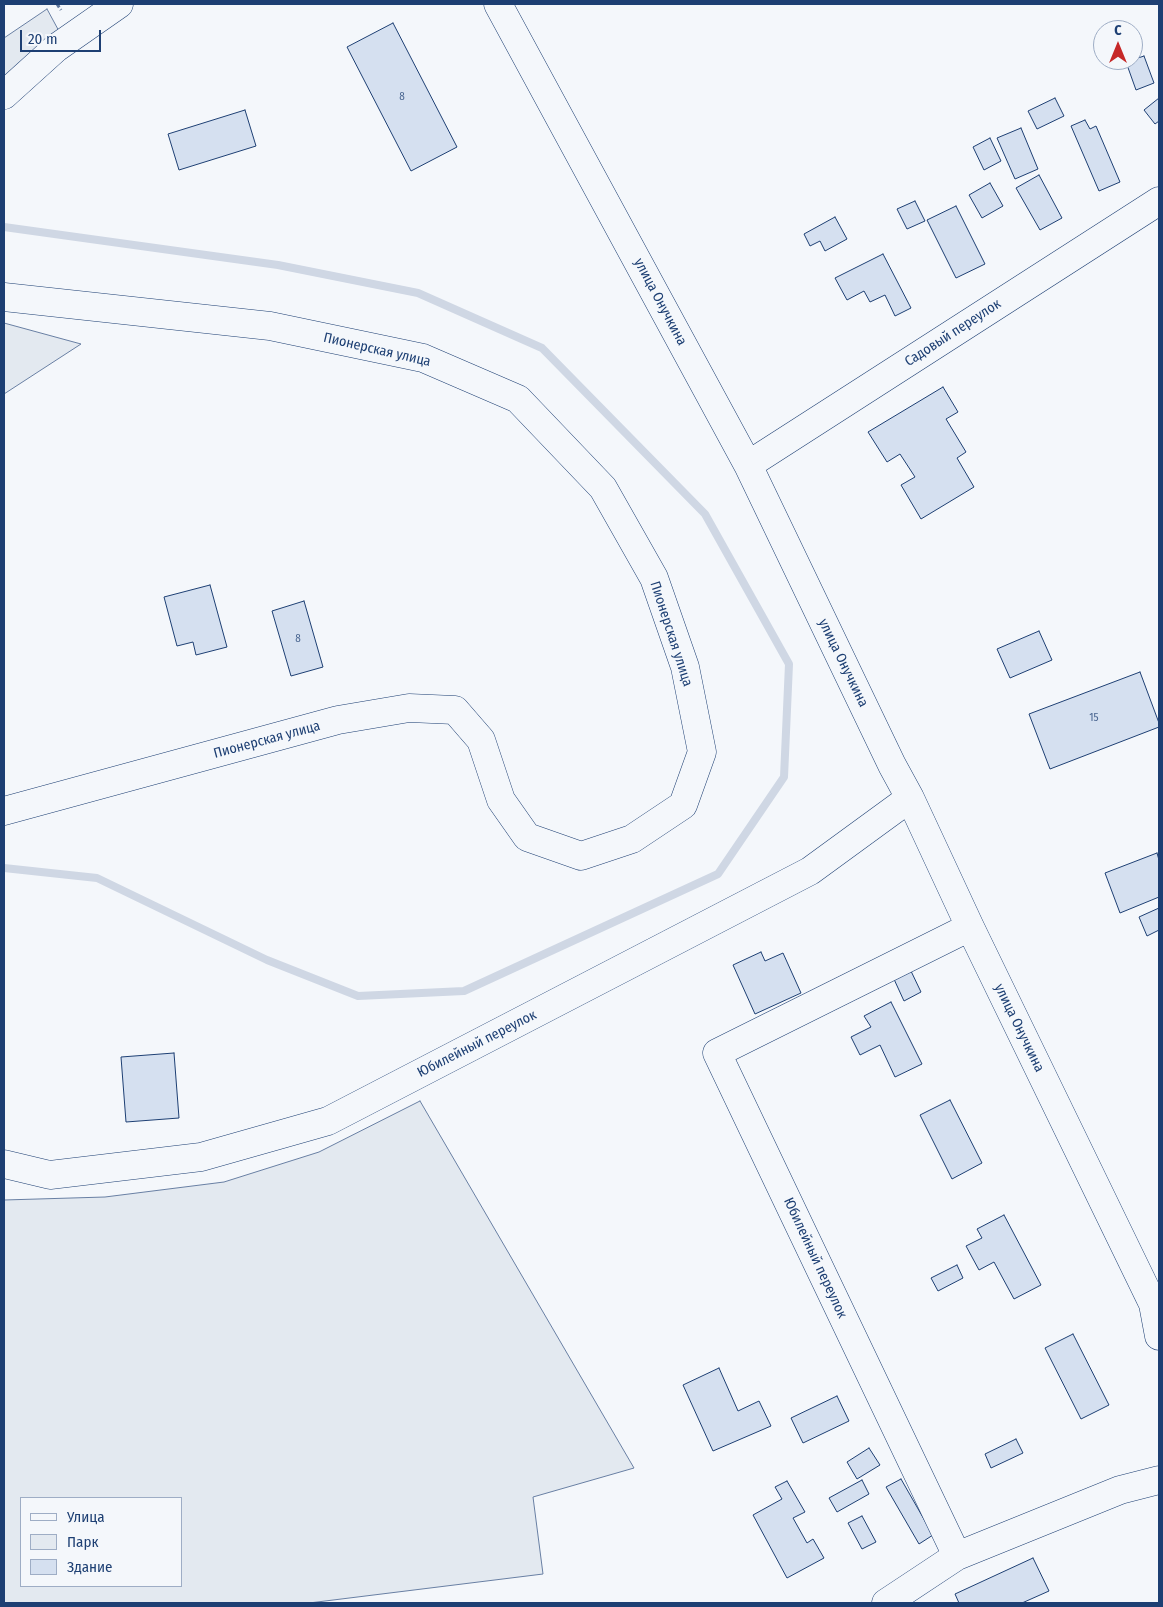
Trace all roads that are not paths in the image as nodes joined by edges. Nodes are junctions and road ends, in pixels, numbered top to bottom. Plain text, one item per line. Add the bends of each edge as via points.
1 (119, 4) edge
2 (498, 4) edge
3 (4, 95) edge
4 (1159, 202) edge
5 (4, 297) edge
6 (748, 465) junction
7 (910, 798) junction
8 (4, 811) edge
9 (970, 926) junction
10 (4, 1164) edge
11 (1159, 1336) edge
12 (1159, 1480) edge
13 (957, 1556) junction
14 (886, 1603) edge

1 - 3 street via 56,48
2 - 6 street, улица Онучкина
4 - 6 street, Садовый переулок
5 - 8 street, Пионерская улица via 270,326 423,358 518,399 603,488 654,578 685,667 702,752 683,805 632,839 581,856 527,836 501,800 481,740 455,710 408,708 338,720
6 - 7 street, улица Онучкина
7 - 9 street, улица Онучкина
7 - 10 street, Юбилейный переулок via 810,871 328,1121 201,1157 50,1174
9 - 11 street, улица Онучкина via 1153,1304
9 - 13 street, Юбилейный переулок via 717,1053
12 - 13 street via 1120,1490
13 - 14 street

